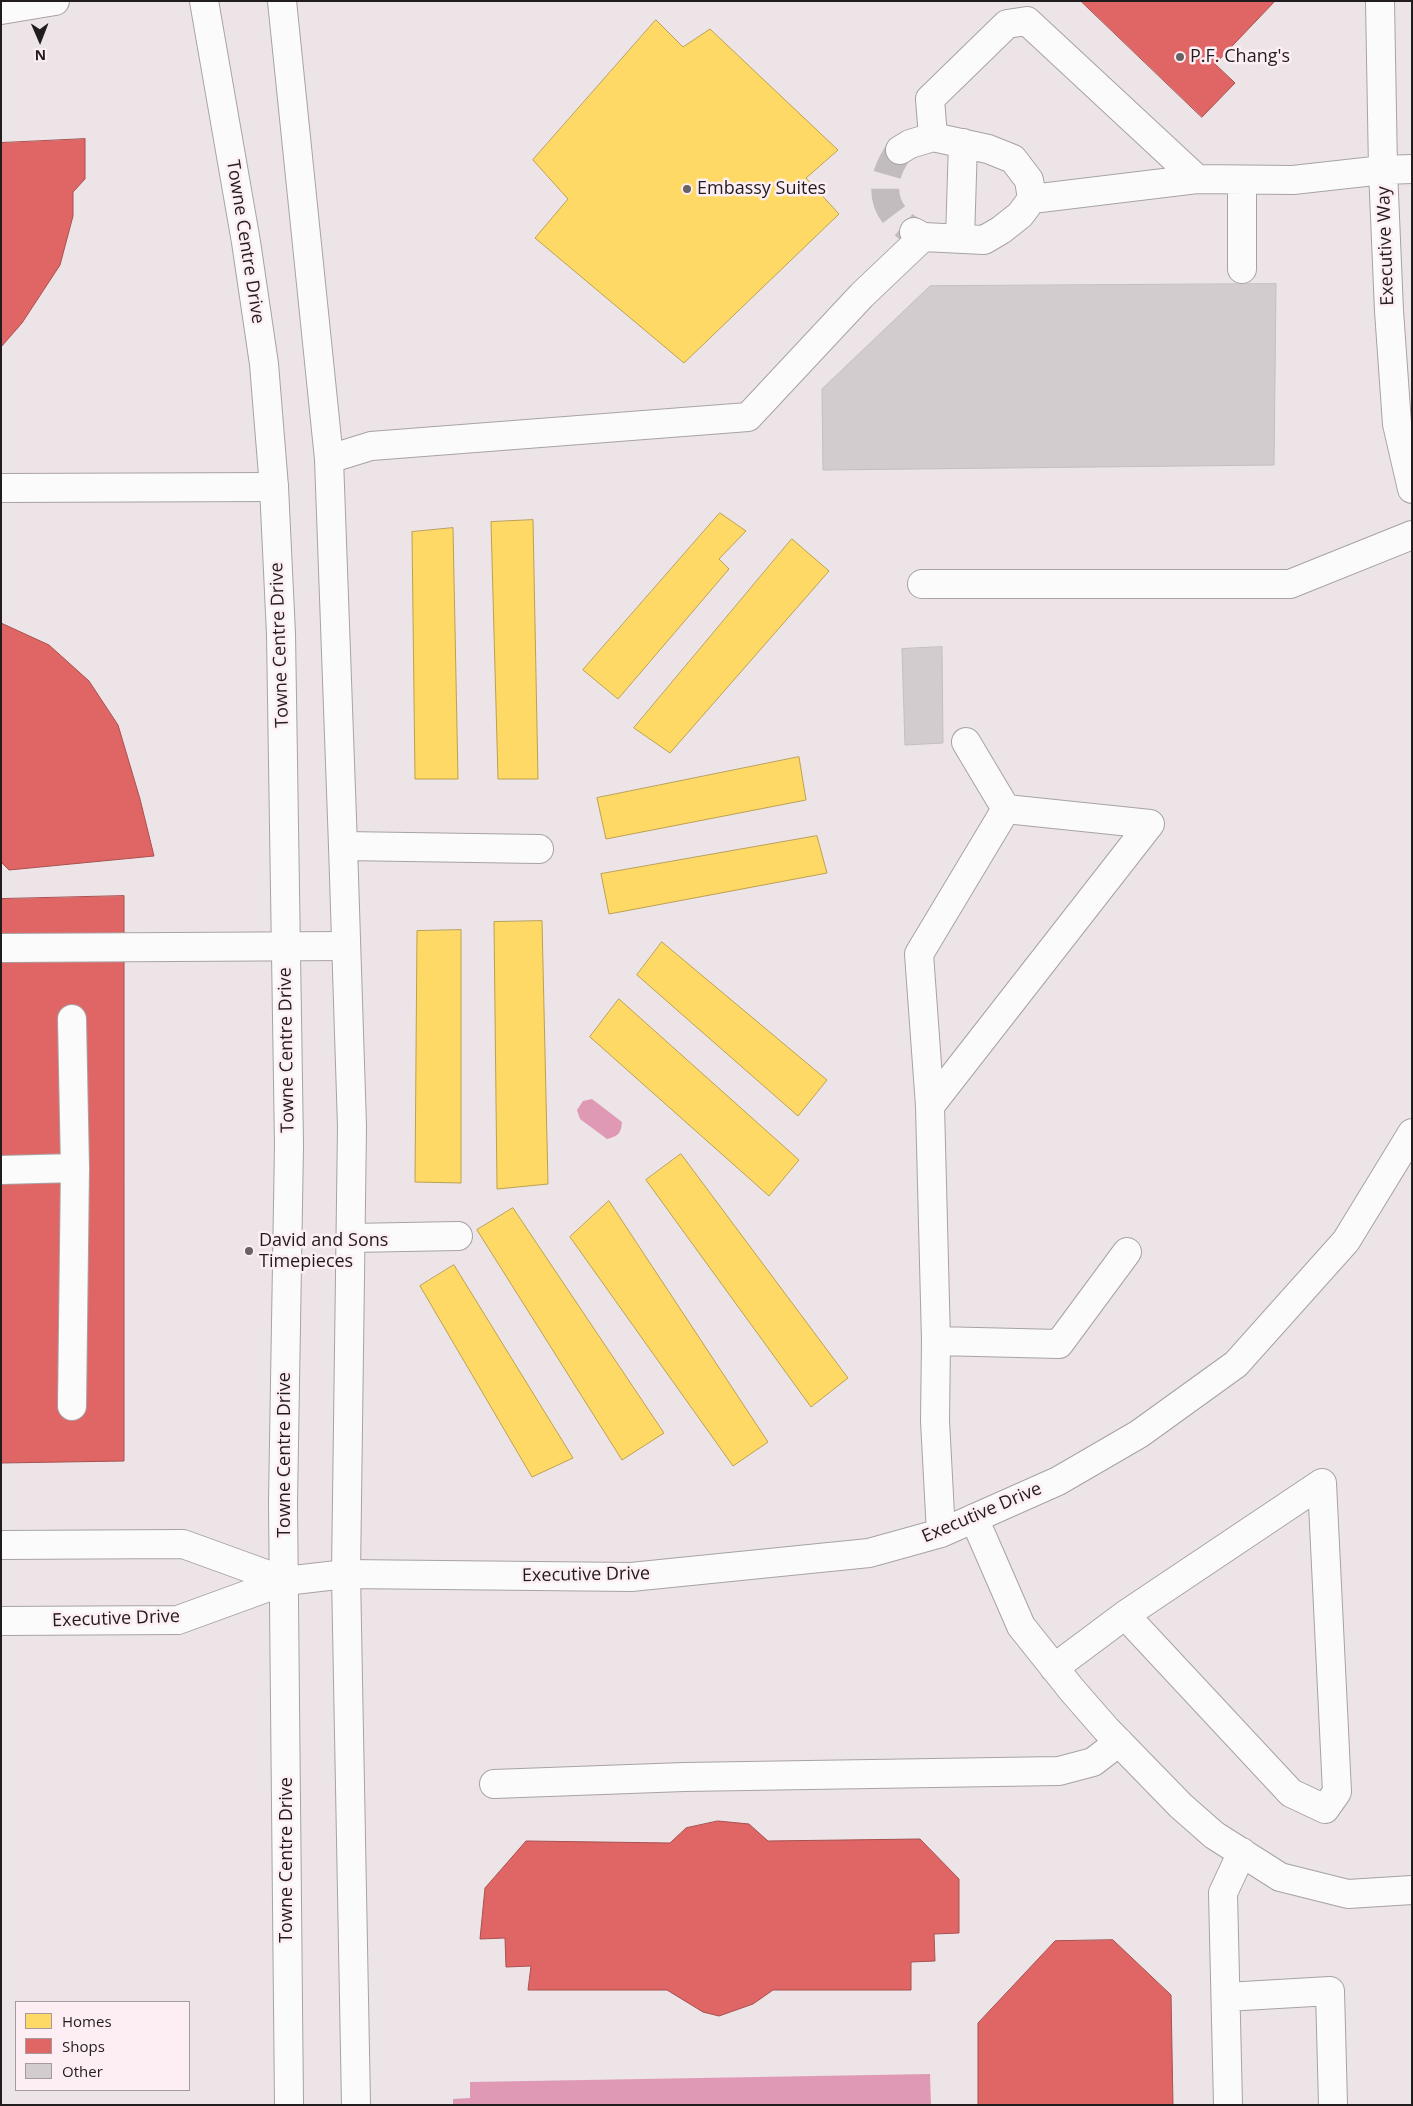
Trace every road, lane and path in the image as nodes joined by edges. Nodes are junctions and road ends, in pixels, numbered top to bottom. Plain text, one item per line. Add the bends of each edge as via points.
1 (55, 1) edge
2 (204, 1) edge
3 (282, 1) edge
4 (1380, 1) edge
5 (1, 10) edge
6 (933, 137) junction
7 (963, 143) junction
8 (900, 150) tunnel mouth
9 (1412, 169) edge
10 (1383, 170) junction
11 (1197, 179) junction
12 (1242, 180) junction
13 (1032, 199) junction
14 (960, 239) junction
15 (1242, 269) dead end
16 (329, 459) junction
17 (274, 487) junction
18 (1, 488) edge
19 (1412, 489) edge
20 (1412, 535) edge
21 (922, 584) dead end
22 (966, 742) dead end
23 (1006, 809) junction
24 (343, 846) junction
25 (539, 849) dead end
26 (346, 946) junction
27 (1, 948) edge
28 (285, 948) junction
29 (72, 1019) dead end
30 (930, 1106) junction
31 (1412, 1133) edge
32 (75, 1168) junction
33 (1, 1170) edge
34 (458, 1236) dead end
35 (351, 1238) junction
36 (1127, 1252) dead end
37 (936, 1341) junction
38 (72, 1406) dead end
39 (974, 1518) junction
40 (941, 1533) junction
41 (1, 1545) edge
42 (346, 1574) junction
43 (285, 1581) junction
44 (1125, 1615) junction
45 (1, 1622) edge
46 (1054, 1668) junction
47 (1119, 1742) junction
48 (494, 1784) dead end
49 (1242, 1852) junction
50 (1412, 1890) edge
51 (1226, 1997) junction
52 (288, 2105) edge
53 (356, 2105) edge
54 (1228, 2105) edge
55 (1332, 2105) edge

1 - 5 main road
2 - 17 main road, Towne Centre Drive via 264,364
3 - 16 main road
4 - 10 main road, Executive Way
6 - 7 main road
6 - 8 main road
6 - 11 main road via 930,99 1007,24 1027,22
7 - 13 main road via 1012,159 1029,180
7 - 14 main road
9 - 10 main road
10 - 12 main road via 1292,180
10 - 19 main road, Executive Way via 1397,424
11 - 12 main road
11 - 13 main road
12 - 15 main road
13 - 14 main road via 1020,215 984,240
14 - 16 main road via 918,234 748,417 371,446
16 - 24 main road
17 - 18 main road
17 - 28 main road, Towne Centre Drive via 281,643
20 - 21 main road via 1290,584
22 - 23 main road
23 - 30 main road via 919,954
23 - 30 main road via 1150,824
24 - 25 main road
24 - 26 main road
26 - 28 main road
26 - 35 main road via 352,1126
27 - 28 main road
28 - 43 main road, Towne Centre Drive via 289,1145 283,1502
29 - 32 main road
30 - 37 main road
31 - 39 main road, Executive Drive via 1346,1240 1236,1364 1139,1434 1058,1481
32 - 33 main road
32 - 38 main road
34 - 35 main road
35 - 42 main road
36 - 37 main road via 1059,1344
37 - 40 main road via 935,1421
39 - 40 main road, Executive Drive
39 - 46 main road via 1022,1626
40 - 42 main road, Executive Drive via 869,1553 630,1577
41 - 43 main road, Executive Drive via 183,1544
42 - 43 main road, Executive Drive
42 - 53 main road
43 - 45 main road, Executive Drive via 178,1620
43 - 52 main road, Towne Centre Drive
44 - 44 main road via 1291,1793 1325,1809 1337,1792 1322,1483
44 - 46 main road
46 - 47 main road
47 - 48 main road via 1093,1762 1059,1771 684,1777
47 - 49 main road via 1181,1806 1214,1835
49 - 50 main road via 1280,1877 1318,1888 1348,1894
49 - 51 main road via 1223,1893
51 - 54 main road
51 - 55 main road via 1330,1991

